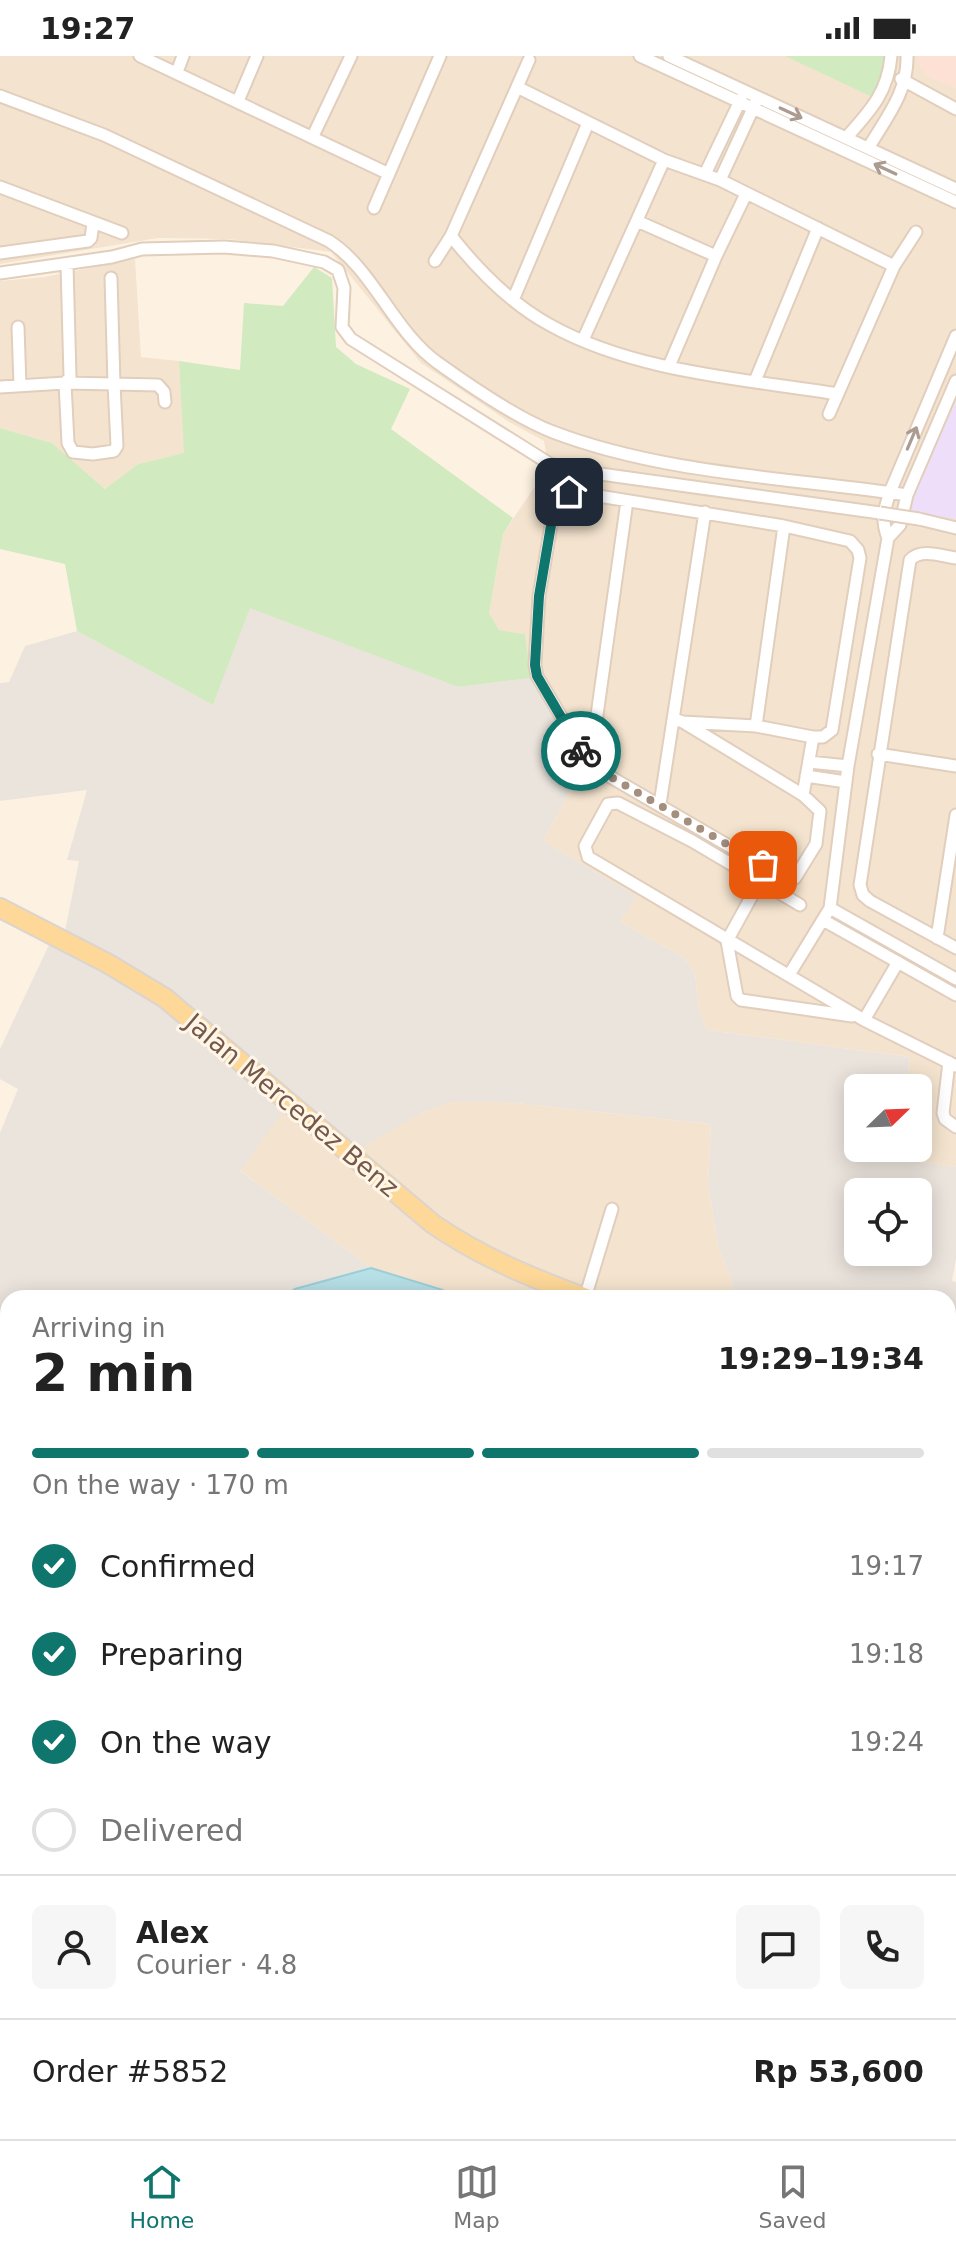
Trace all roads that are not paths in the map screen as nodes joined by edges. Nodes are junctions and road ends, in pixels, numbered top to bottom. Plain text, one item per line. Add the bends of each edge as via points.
1 (140, 56) edge
2 (183, 56) edge
3 (257, 56) edge
4 (351, 56) edge
5 (440, 56) edge
6 (640, 56) edge
7 (669, 56) edge
8 (891, 56) edge
9 (907, 56) edge
10 (529, 60) dead end
11 (177, 72) junction
12 (890, 75) junction
13 (906, 81) junction
14 (517, 87) junction
15 (0, 96) edge
16 (742, 97) junction
17 (238, 101) junction
18 (756, 104) junction
19 (956, 109) edge
20 (588, 123) junction
21 (313, 136) junction
22 (846, 138) junction
23 (869, 147) junction
24 (664, 160) junction
25 (387, 173) junction
26 (705, 174) junction
27 (720, 180) junction
28 (0, 187) edge
29 (956, 189) edge
30 (746, 194) junction
31 (956, 202) edge
32 (374, 208) dead end
33 (637, 221) junction
34 (93, 223) junction
35 (818, 228) junction
36 (916, 232) dead end
37 (122, 233) dead end
38 (451, 236) junction
39 (0, 253) edge
40 (716, 256) junction
41 (435, 261) dead end
42 (67, 264) junction
43 (894, 266) junction
44 (0, 273) edge
45 (111, 278) dead end
46 (513, 300) junction
47 (18, 327) dead end
48 (956, 336) edge
49 (583, 340) junction
50 (669, 366) junction
51 (755, 381) junction
52 (956, 381) edge
53 (65, 383) junction
54 (114, 384) junction
55 (20, 386) junction
56 (0, 387) edge
57 (838, 394) junction
58 (165, 402) dead end
59 (829, 414) dead end
60 (890, 492) junction
61 (907, 495) junction
62 (627, 501) junction
63 (705, 512) junction
64 (784, 526) junction
65 (956, 528) edge
66 (888, 538) junction
67 (956, 558) edge
68 (678, 720) junction
69 (756, 726) junction
70 (813, 737) junction
71 (878, 754) junction
72 (809, 762) junction
73 (590, 765) junction
74 (848, 766) junction
75 (956, 766) edge
76 (806, 776) junction
77 (846, 782) junction
78 (803, 795) junction
79 (660, 804) junction
80 (956, 815) edge
81 (760, 881) junction
82 (800, 905) dead end
83 (0, 908) edge
84 (830, 908) junction
85 (823, 920) junction
86 (937, 938) junction
87 (727, 941) junction
88 (956, 948) edge
89 (898, 962) junction
90 (789, 975) junction
91 (956, 979) edge
92 (956, 995) edge
93 (862, 1018) junction
94 (953, 1064) edge
95 (956, 1127) edge
96 (612, 1209) dead end
97 (565, 1290) edge
98 (587, 1290) edge

1 - 11 street
2 - 11 street
3 - 17 street
4 - 21 street
5 - 25 street
6 - 16 street
7 - 16 street
8 - 12 street
9 - 13 street
10 - 14 street
11 - 17 street
12 - 13 street
12 - 22 street via 877,101
13 - 19 street
13 - 23 street
14 - 20 street
14 - 38 street
15 - 60 street via 104,135 329,241 348,255 433,359 550,431 663,461
16 - 18 street
16 - 26 street
17 - 21 street
18 -> 22 street
18 - 27 street
31 -> 18 street
20 - 24 street
20 - 46 street
21 - 25 street
22 - 23 street
23 - 29 street
24 - 26 street
24 - 33 street
25 - 32 street
26 - 27 street
27 - 30 street
28 - 34 street
30 - 35 street
30 - 40 street
33 - 40 street
33 - 49 street
34 - 37 street
34 - 39 street via 88,241
35 - 43 street
35 - 51 street
36 - 43 street
38 - 41 street
38 - 46 street
40 - 50 street
42 - 44 street
42 - 53 street via 70,377
42 - 65 street, bridge via 142,249 224,247 324,262 343,280 342,327 351,339 550,464
43 - 57 street
45 - 54 street
46 - 49 street
47 - 55 street
60 -> 48 street
49 - 50 street
50 - 51 street
51 - 57 street
52 - 61 street
53 - 54 street
53 - 54 street via 68,443 73,452 93,454 117,446
53 - 55 street
54 - 58 street via 158,385
55 - 56 street
57 - 59 street
60 - 61 street
60 - 66 street via 882,523
61 - 66 street via 900,525
62 - 63 street
62 - 73 street
62 - 73 street via 569,492 555,502 539,596 537,676
63 - 64 street
63 - 68 street
64 - 69 street
64 - 70 street via 850,541 860,558 835,723 830,733
66 - 74 street
67 - 71 street via 924,553 910,560
68 - 69 street
68 - 78 street
68 - 79 street
69 - 70 street
70 - 72 street
71 - 75 street
71 - 86 street via 862,893
72 - 74 street
72 - 76 street
73 - 79 street
74 - 77 street
76 - 77 street
76 - 78 street
77 - 84 street
78 - 79 street via 820,811 819,829 804,865 790,879
80 - 86 street
81 - 82 street
81 - 87 street
81 - 87 street via 618,803 608,804 600,818 585,846 588,857
83 - 97 main road, Jalan Mercedez Benz via 165,998 462,1244
84 - 85 street
84 - 91 street
85 - 89 street
85 - 90 street
86 - 88 street
87 - 90 street
87 - 93 street via 739,999
89 - 92 street
89 - 93 street
90 - 93 street
93 - 94 street
94 - 95 street via 943,1113
96 - 98 street

